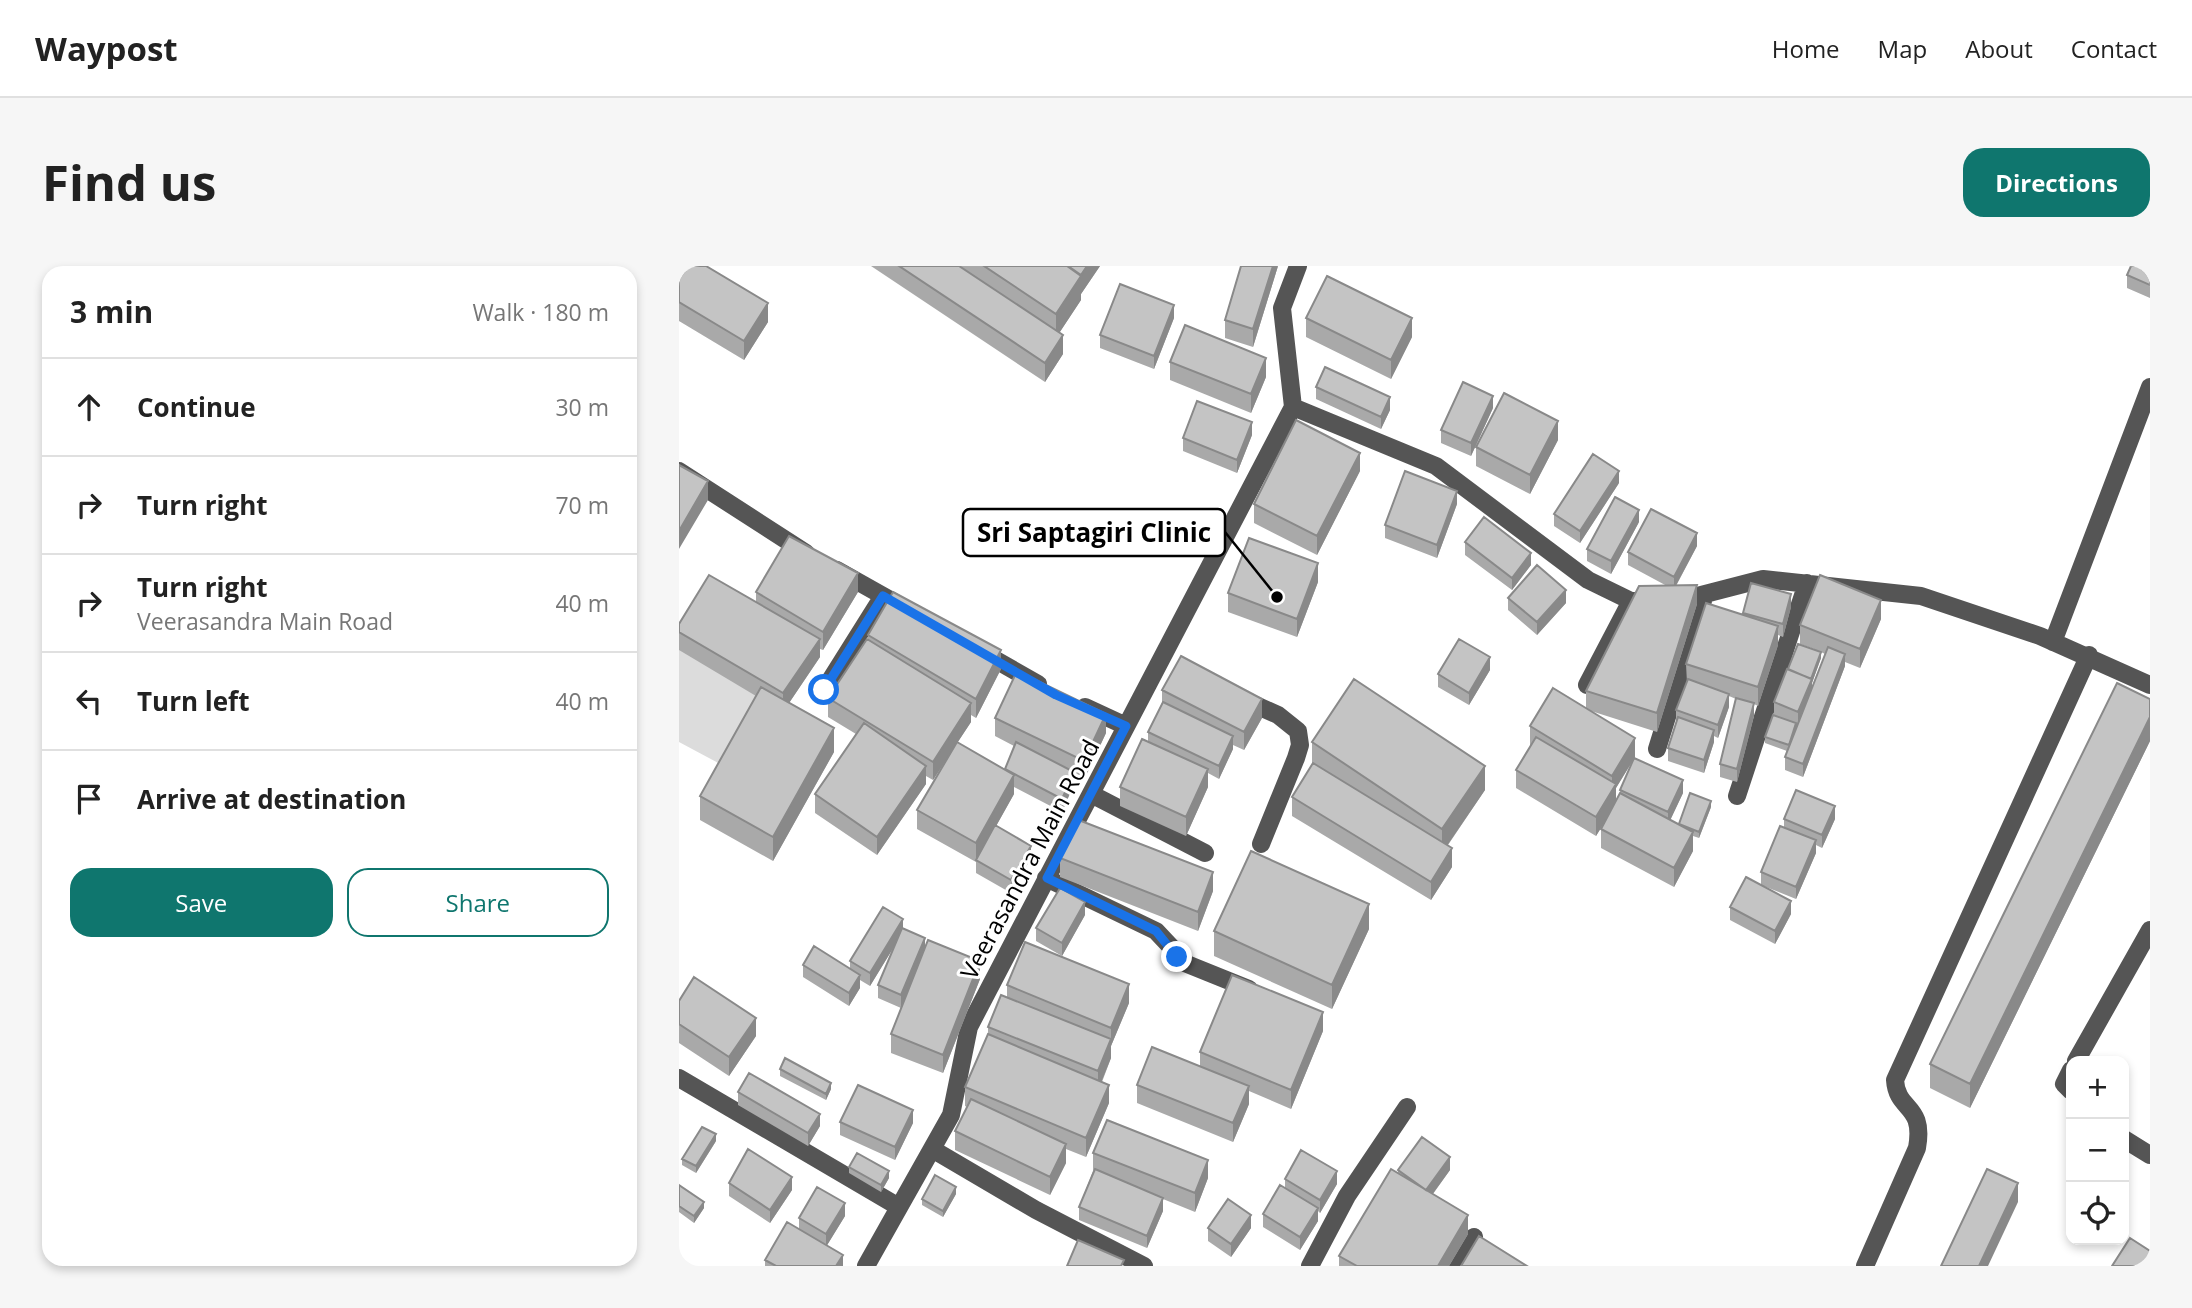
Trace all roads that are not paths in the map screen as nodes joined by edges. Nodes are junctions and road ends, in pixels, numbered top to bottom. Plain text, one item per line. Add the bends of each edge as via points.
1 (1298, 266) edge
2 (2150, 387) edge
3 (1293, 407) junction
4 (679, 471) edge
5 (1807, 583) junction
6 (1705, 594) junction
7 (883, 596) junction
8 (1631, 601) junction
9 (929, 622) edge
10 (963, 641) edge
11 (2053, 642) junction
12 (2089, 655) junction
13 (1587, 685) edge
14 (2150, 685) edge
15 (824, 690) dead end
16 (1231, 693) edge
17 (1126, 726) junction
18 (1657, 749) dead end
19 (1091, 794) junction
20 (1737, 796) dead end
21 (1261, 844) dead end
22 (1205, 853) dead end
23 (1047, 878) junction
24 (2150, 930) edge
25 (1270, 997) edge
26 (2079, 1056) edge
27 (679, 1078) edge
28 (1407, 1107) dead end
29 (2129, 1142) edge
30 (932, 1149) junction
31 (2150, 1155) edge
32 (899, 1206) junction
33 (1474, 1237) dead end
34 (866, 1266) edge
35 (1145, 1266) edge
36 (1310, 1266) edge
37 (1457, 1266) edge
38 (1865, 1266) edge

1 - 3 street via 1282,308
2 - 11 street
3 - 8 street via 1436,466 1588,580
3 - 17 street, Veerasandra Main Road via 1166,663
4 - 7 street via 791,544
5 - 6 street via 1763,579
5 - 11 street via 1921,596
5 - 20 street
6 - 8 street via 1678,601
6 - 18 street
7 - 9 street
7 - 15 street
8 - 13 street
10 - 17 street via 1062,697
11 - 12 street
12 - 14 street
12 - 38 street via 1895,1080 1895,1090 1918,1120 1920,1131 1917,1148
16 - 21 street via 1278,715 1298,731 1296,758
17 - 19 street, Veerasandra Main Road
19 - 22 street
19 - 23 street, Veerasandra Main Road
23 - 25 street via 1156,931 1187,964
23 - 30 street, Veerasandra Main Road via 969,1027 951,1115
24 - 26 street
27 - 32 street
28 - 36 street via 1347,1196
29 - 31 street
30 - 32 street, Veerasandra Main Road
30 - 35 street
32 - 34 street, Veerasandra Main Road
33 - 37 street

